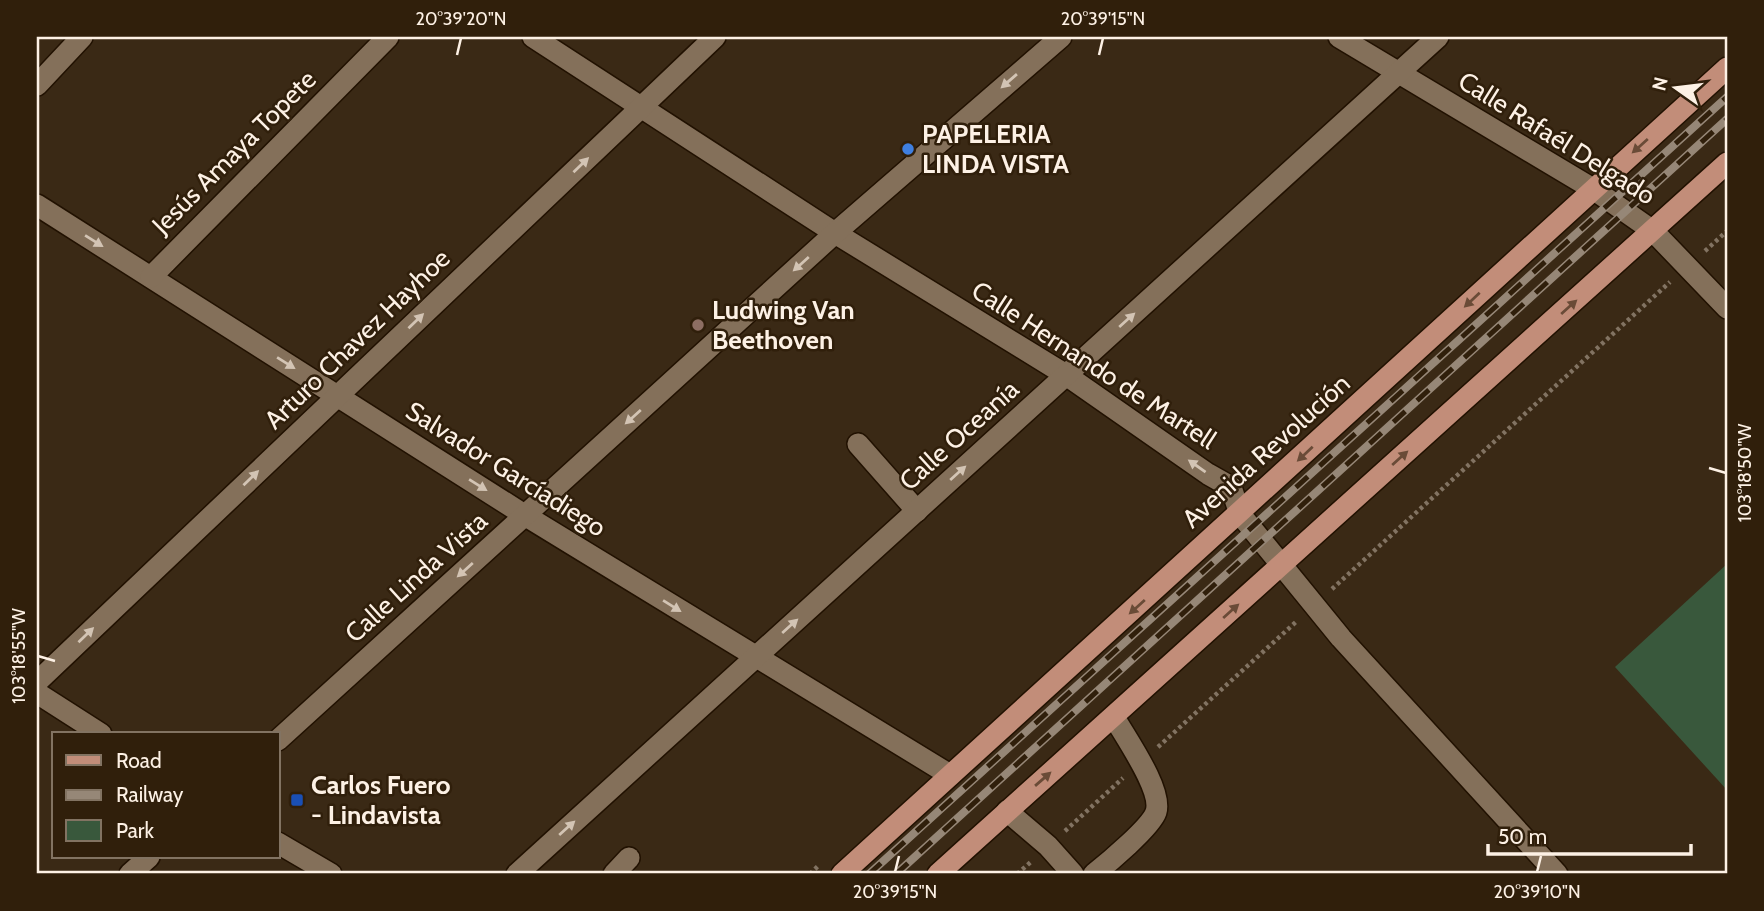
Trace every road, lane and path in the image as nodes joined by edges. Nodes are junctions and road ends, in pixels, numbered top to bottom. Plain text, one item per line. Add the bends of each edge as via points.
1 (82, 37) edge
2 (388, 37) edge
3 (533, 37) edge
4 (715, 37) edge
5 (1061, 37) edge
6 (1339, 37) edge
7 (1438, 37) edge
8 (1727, 68) edge
9 (1398, 73) junction
10 (37, 85) edge
11 (641, 107) junction
12 (1727, 163) edge
13 (1593, 189) junction
14 (37, 205) edge
15 (1653, 231) junction
16 (1727, 231) edge
17 (835, 233) junction
18 (1688, 266) junction
19 (150, 277) junction
20 (1727, 308) edge
21 (1066, 375) junction
22 (337, 396) junction
23 (858, 443) dead end
24 (917, 511) junction
25 (1240, 514) junction
26 (526, 516) junction
27 (1281, 565) junction
28 (1314, 605) junction
29 (755, 657) junction
30 (37, 682) edge
31 (37, 693) edge
32 (1114, 718) junction
33 (98, 732) edge
34 (280, 738) edge
35 (1140, 763) junction
36 (950, 775) junction
37 (1007, 811) junction
38 (280, 844) edge
39 (1048, 846) junction
40 (148, 858) edge
41 (629, 858) dead end
42 (130, 874) edge
43 (331, 874) edge
44 (517, 874) edge
45 (614, 874) edge
46 (842, 874) edge
47 (938, 874) edge
48 (1017, 874) edge
49 (1073, 874) edge
50 (1094, 874) edge
51 (1558, 874) edge

1 - 10 street
2 - 19 street, Jesús Amaya Topete
3 - 11 street, Calle Hernando de Martell
4 - 11 street, Arturo Chavez Hayhoe
5 -> 17 street, Calle Linda Vista
6 - 9 street, Calle Rafaél Delgado
7 - 9 street, Calle Oceanía
8 -> 13 main road, Avenida Revolución
9 - 13 street, Calle Rafaél Delgado
21 -> 9 street, Calle Oceanía
11 - 17 street, Calle Hernando de Martell
22 -> 11 street, Arturo Chavez Hayhoe
12 - 15 main road
13 - 15 street, Calle Rafaél Delgado
13 -> 25 main road, Avenida Revolución
14 -> 19 street, Salvador Garcíadiego
15 - 18 street, Calle Rafaél Delgado
27 -> 15 main road
16 - 18 path
17 - 21 street, Calle Hernando de Martell
17 -> 26 street, Calle Linda Vista
18 - 20 street, Calle Rafaél Delgado
18 - 28 path
19 -> 22 street, Salvador Garcíadiego
24 -> 21 street, Calle Oceanía
25 -> 21 street, Calle Hernando de Martell via 1231,487
22 -> 26 street, Salvador Garcíadiego
30 -> 22 street, Arturo Chavez Hayhoe
23 - 24 street
29 -> 24 street, Calle Oceanía
25 - 27 street, Calle Hernando de Martell
25 -> 36 main road, Avenida Revolución
26 -> 29 street, Salvador Garcíadiego
26 -> 34 street, Calle Linda Vista
27 - 28 street, Calle Hernando de Martell
32 -> 27 main road
28 - 35 path
28 - 51 street, Calle Hernando de Martell
29 - 36 street, Salvador Garcíadiego
44 -> 29 street, Calle Oceanía
31 - 33 street
32 - 35 street
37 -> 32 main road
35 - 39 path
35 - 50 street via 1155,797 1154,816
36 - 46 main road, Avenida Revolución
37 - 39 street
37 - 47 main road
38 - 43 street
39 - 48 path
39 - 49 street
40 - 42 street
41 - 45 street

